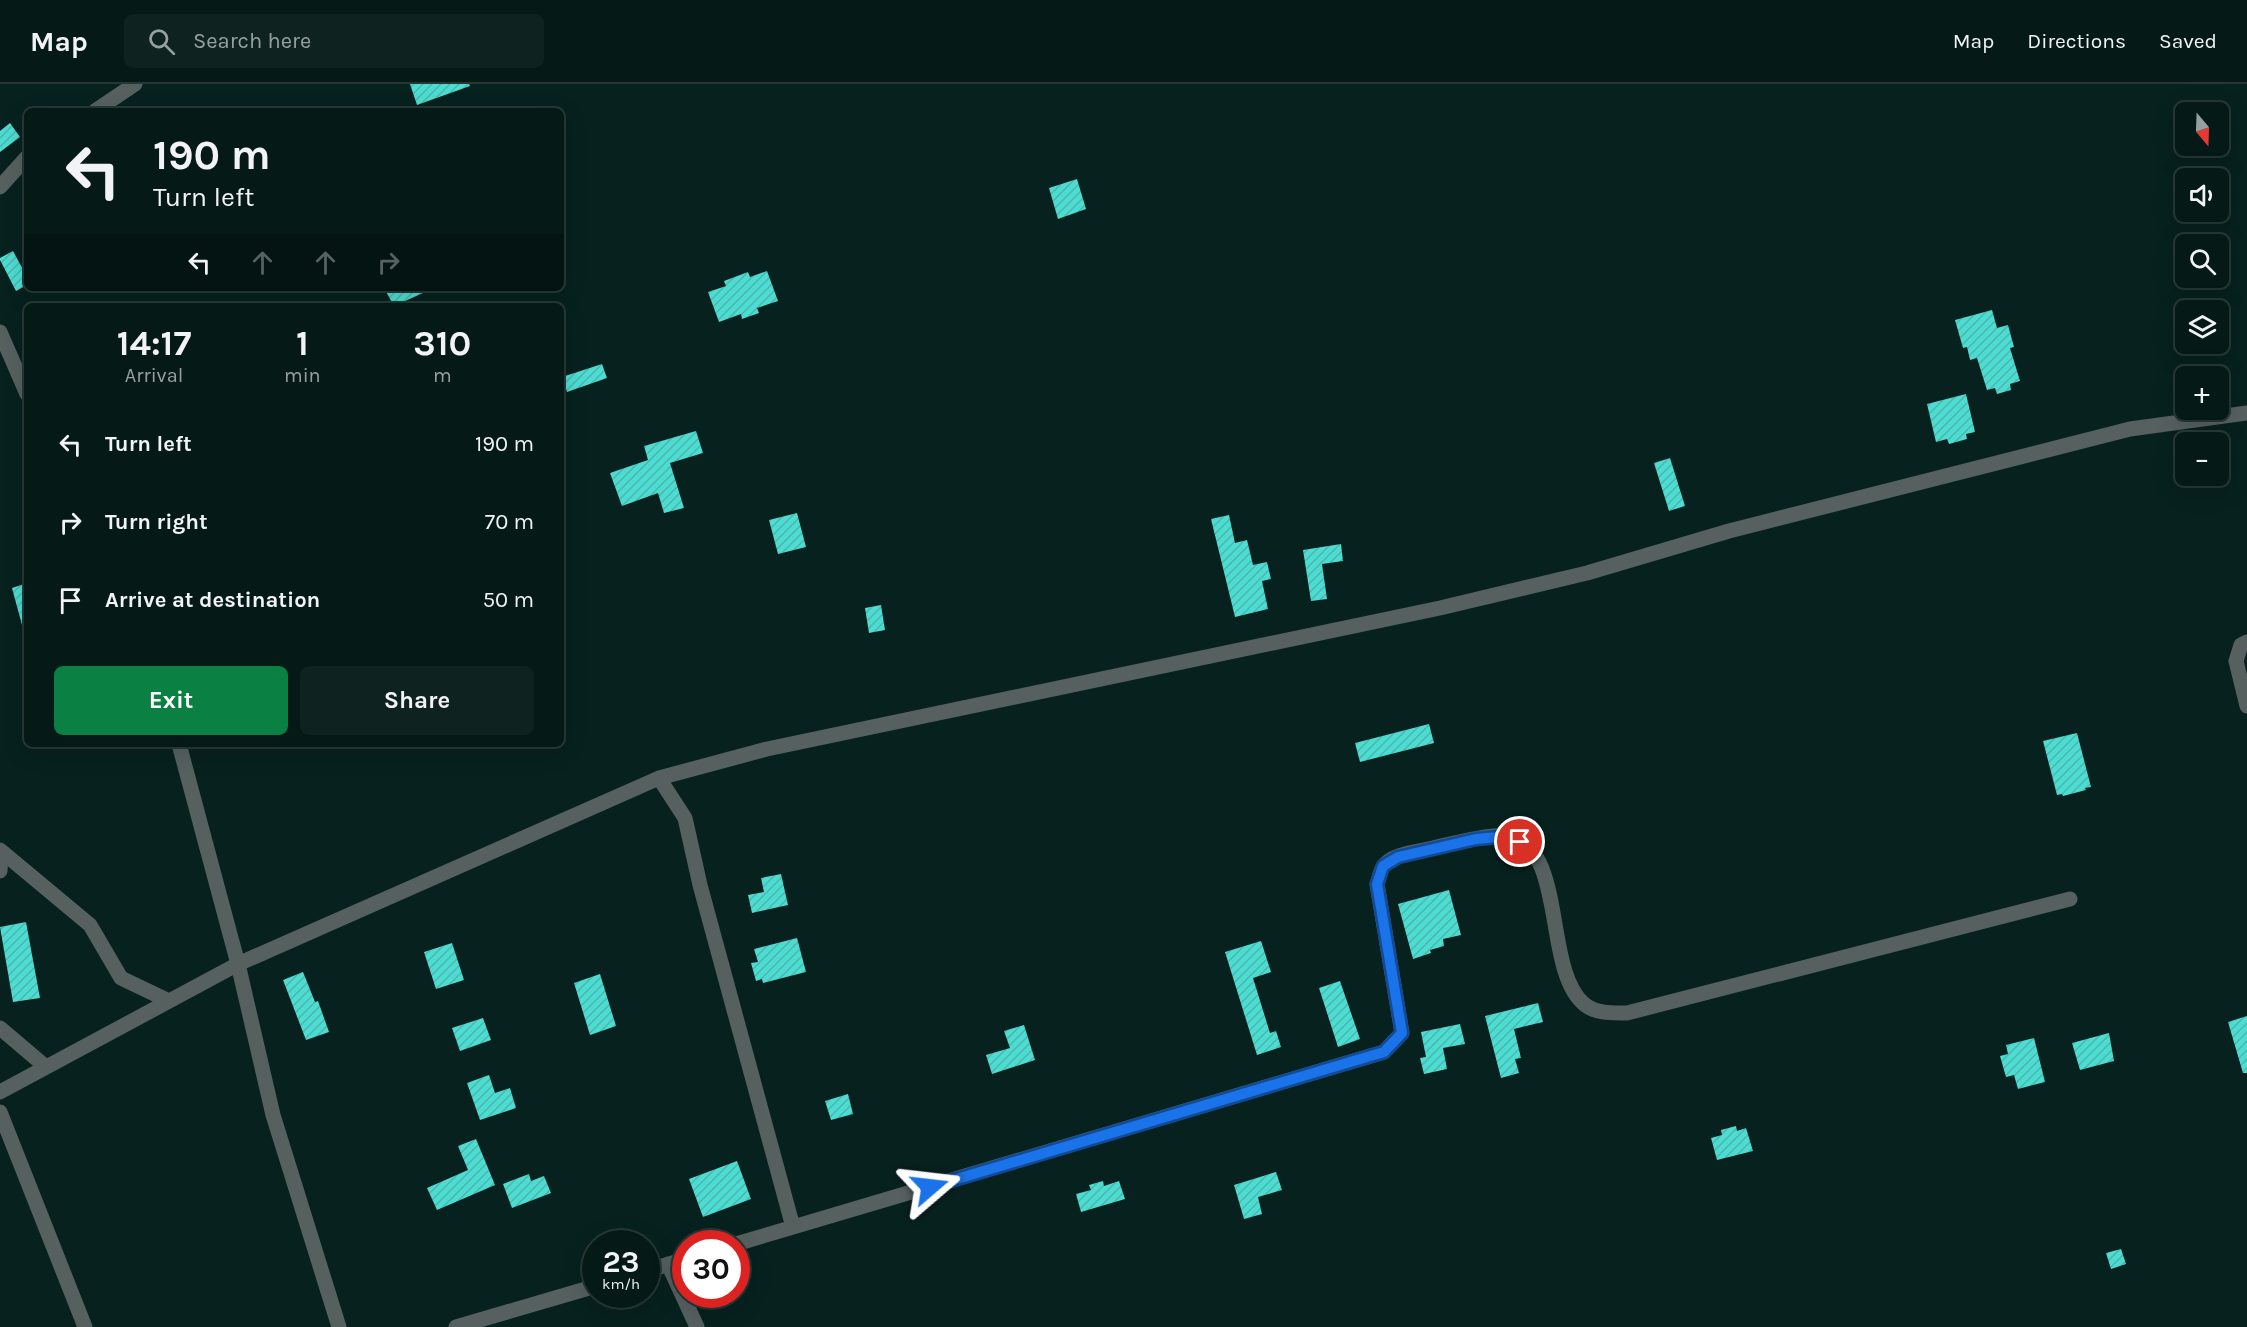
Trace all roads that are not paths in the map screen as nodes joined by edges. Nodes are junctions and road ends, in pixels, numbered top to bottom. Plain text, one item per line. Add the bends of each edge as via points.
1 (135, 84) edge
2 (99, 108) edge
3 (24, 160) edge
4 (0, 187) edge
5 (0, 332) edge
6 (24, 387) edge
7 (2247, 413) edge
8 (2247, 642) edge
9 (2247, 706) edge
10 (180, 747) edge
11 (659, 778) junction
12 (1, 851) edge
13 (0, 872) edge
14 (2070, 899) dead end
15 (237, 964) junction
16 (169, 1001) junction
17 (0, 1029) edge
18 (46, 1067) junction
19 (0, 1092) edge
20 (0, 1112) edge
21 (793, 1227) junction
22 (750, 1240) edge
23 (672, 1263) edge
24 (668, 1264) junction
25 (660, 1267) edge
26 (582, 1290) edge
27 (85, 1327) edge
28 (339, 1327) edge
29 (456, 1327) edge
30 (697, 1327) edge

1 - 2 street
3 - 4 street
5 - 6 street
7 - 11 street via 2130,429 1729,531 1587,573 767,749
8 - 9 street via 2241,645 2236,661
10 - 15 street
11 - 15 street
11 - 21 street via 685,818
12 - 13 street
12 - 16 street via 90,924 121,978
14 - 21 street via 1627,1013 1603,1013 1585,1005 1571,989 1542,868 1531,847 1509,836 1476,839 1398,857 1383,866 1377,884 1402,1033 1384,1052
15 - 16 street
15 - 28 street via 273,1115
16 - 18 street
17 - 18 street
18 - 19 street
20 - 27 street
21 - 22 street
23 - 24 street
24 - 25 street
24 - 30 street
26 - 29 street

